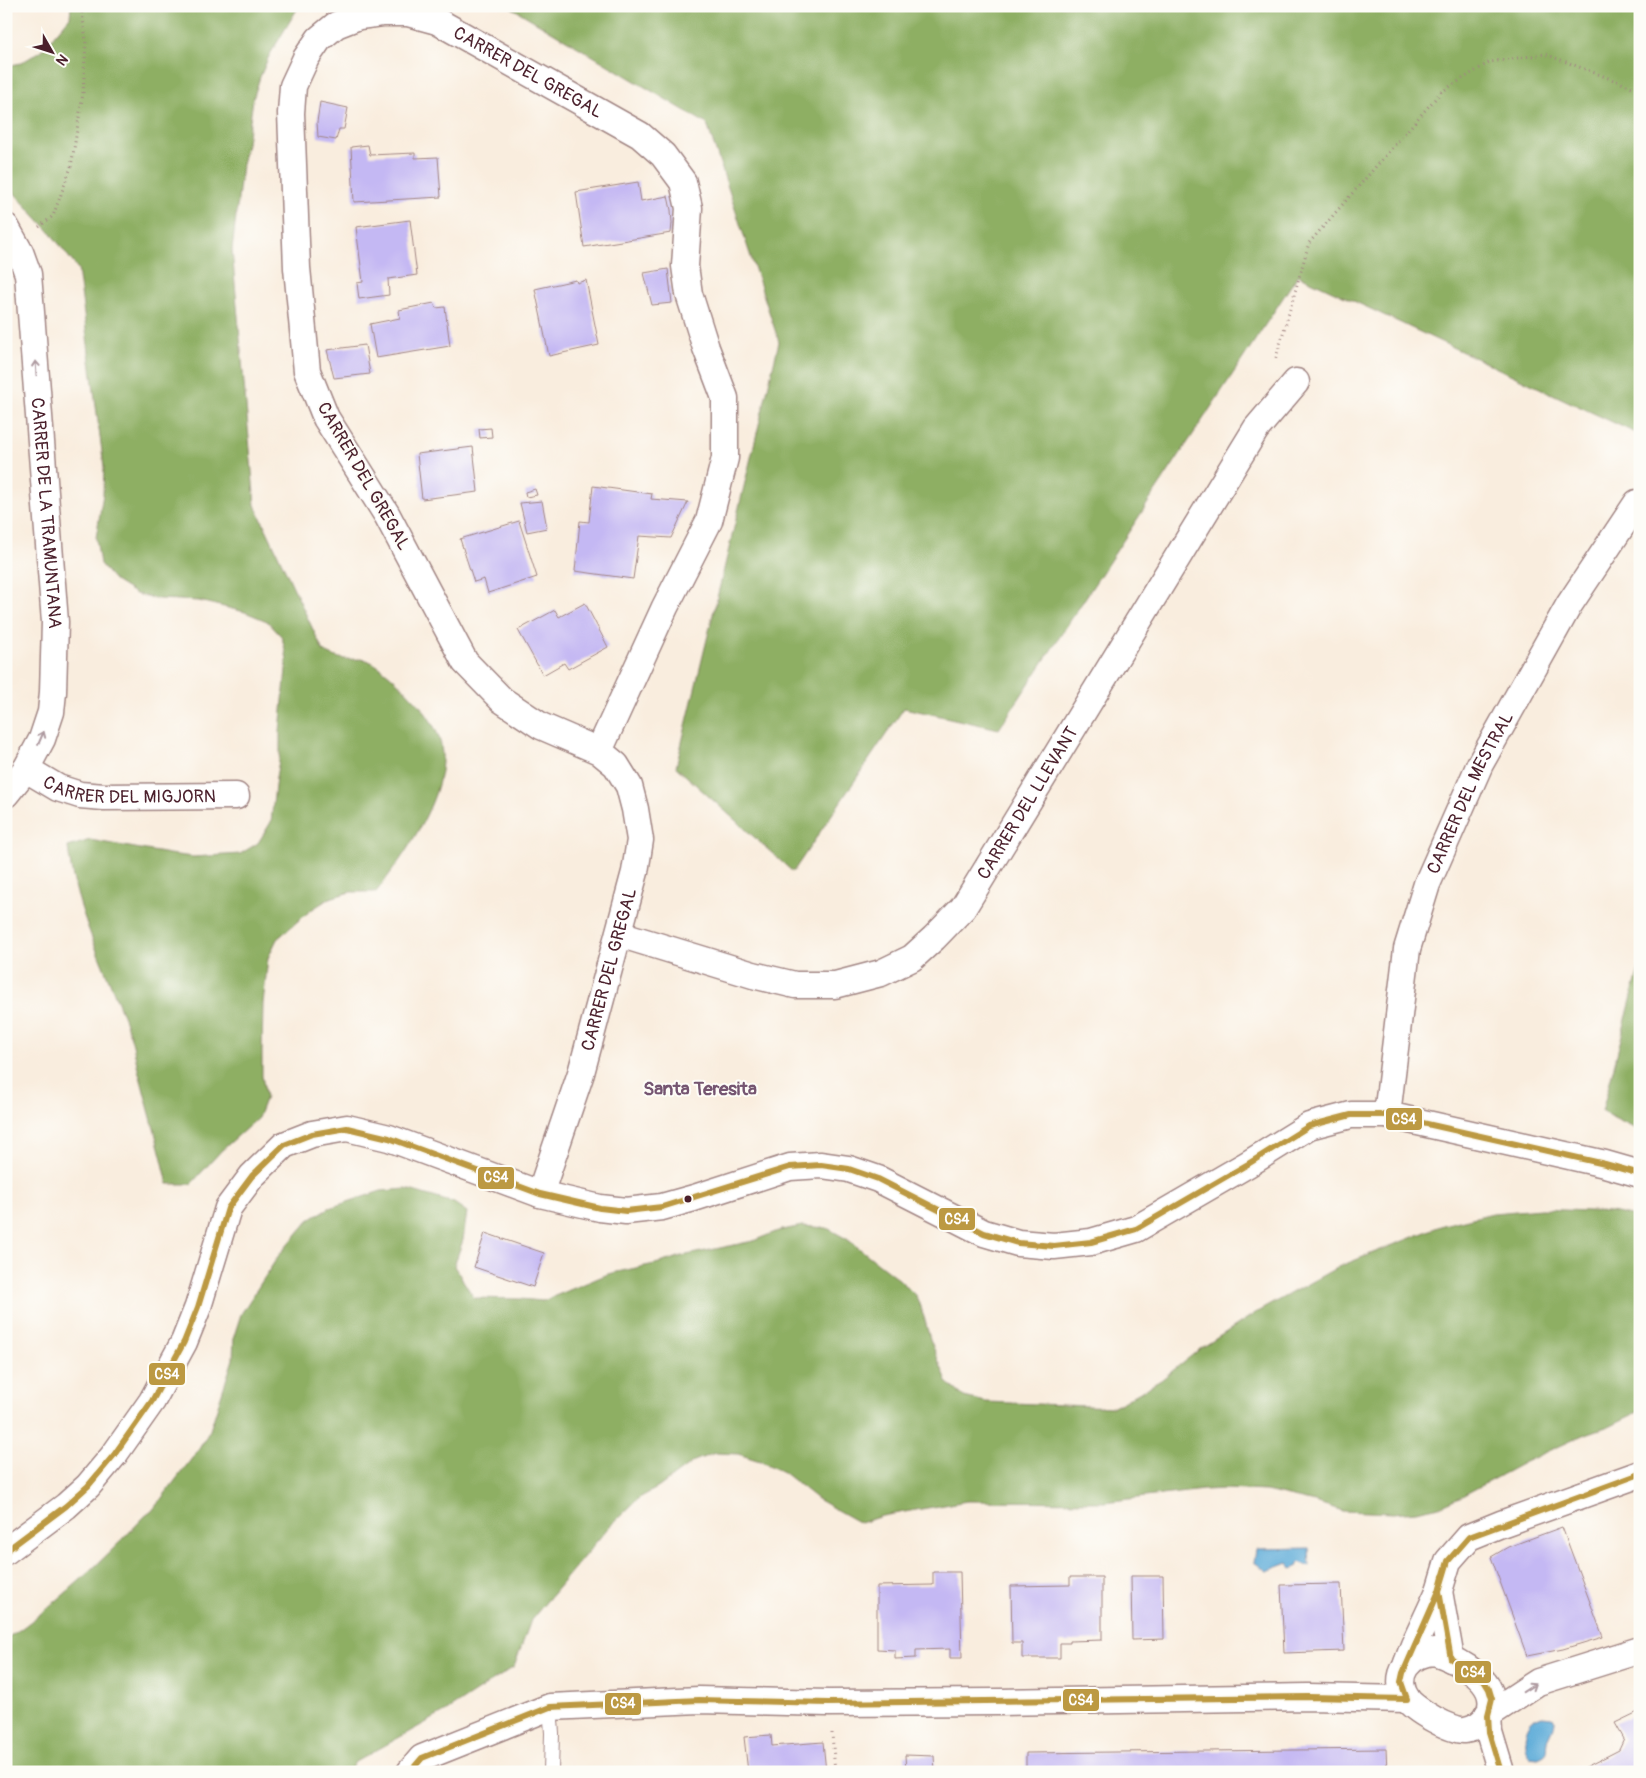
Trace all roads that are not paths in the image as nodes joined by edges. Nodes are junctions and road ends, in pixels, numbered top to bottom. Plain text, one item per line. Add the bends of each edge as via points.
1 (11, 234) edge
2 (1296, 382) dead end
3 (1637, 503) dead end
4 (599, 751) junction
5 (26, 769) junction
6 (6, 794) edge
7 (236, 796) dead end
8 (619, 934) junction
9 (1387, 1114) junction
10 (1640, 1174) edge
11 (540, 1194) junction
12 (1640, 1474) edge
13 (6, 1551) edge
14 (1439, 1591) junction
15 (1640, 1650) edge
16 (1451, 1659) junction
17 (1407, 1664) junction
18 (1407, 1699) junction
19 (550, 1707) junction
20 (1488, 1714) junction
21 (410, 1772) edge
22 (550, 1772) edge
23 (1501, 1772) edge

5 -> 1 street, CARRER DE LA TRAMUNTANA via 42,739 51,712 55,622 28,274
2 - 8 street, CARRER DEL LLEVANT via 1256,429 963,908 912,958 881,973 835,985 795,985
3 - 9 street, CARRER DEL MESTRAL via 1569,605 1480,764 1426,884 1407,949
4 - 4 street, CARRER DEL GREGAL via 541,726 502,700 465,662 387,516 326,418 307,371 297,268 292,86 319,39 336,25 359,16 408,13 437,21 640,135 663,154 683,182 689,208 685,266 689,294 726,398 725,458 709,521 665,607
4 - 8 street, CARRER DEL GREGAL via 616,765 629,786 640,840
5 - 6 street, CARRER DE LA TRAMUNTANA
5 - 7 street, CARRER DEL MIGJORN via 58,788 80,795
8 - 11 street, CARRER DEL GREGAL via 581,1073
9 - 10 street
9 - 11 street via 1351,1115 1309,1126 1136,1229 1091,1242 1054,1246 1018,1242 984,1233 878,1179 849,1168 822,1165 790,1167 662,1207 626,1211
11 - 13 street via 389,1138 347,1128 312,1134 284,1145 252,1176 228,1208 198,1307 184,1342 152,1401 88,1486
12 - 14 street via 1469,1538 1448,1561
14 - 16 street
14 - 17 street
20 -> 15 street via 1538,1682
16 - 17 street via 1435,1652 1424,1653
16 - 20 street via 1484,1681 1492,1699
17 - 18 street via 1401,1682
18 - 19 street via 1308,1697 828,1703 699,1700
18 - 20 street via 1452,1729 1462,1731 1479,1725
19 - 21 street via 422,1758
19 - 22 lane
20 - 23 street via 1489,1732

